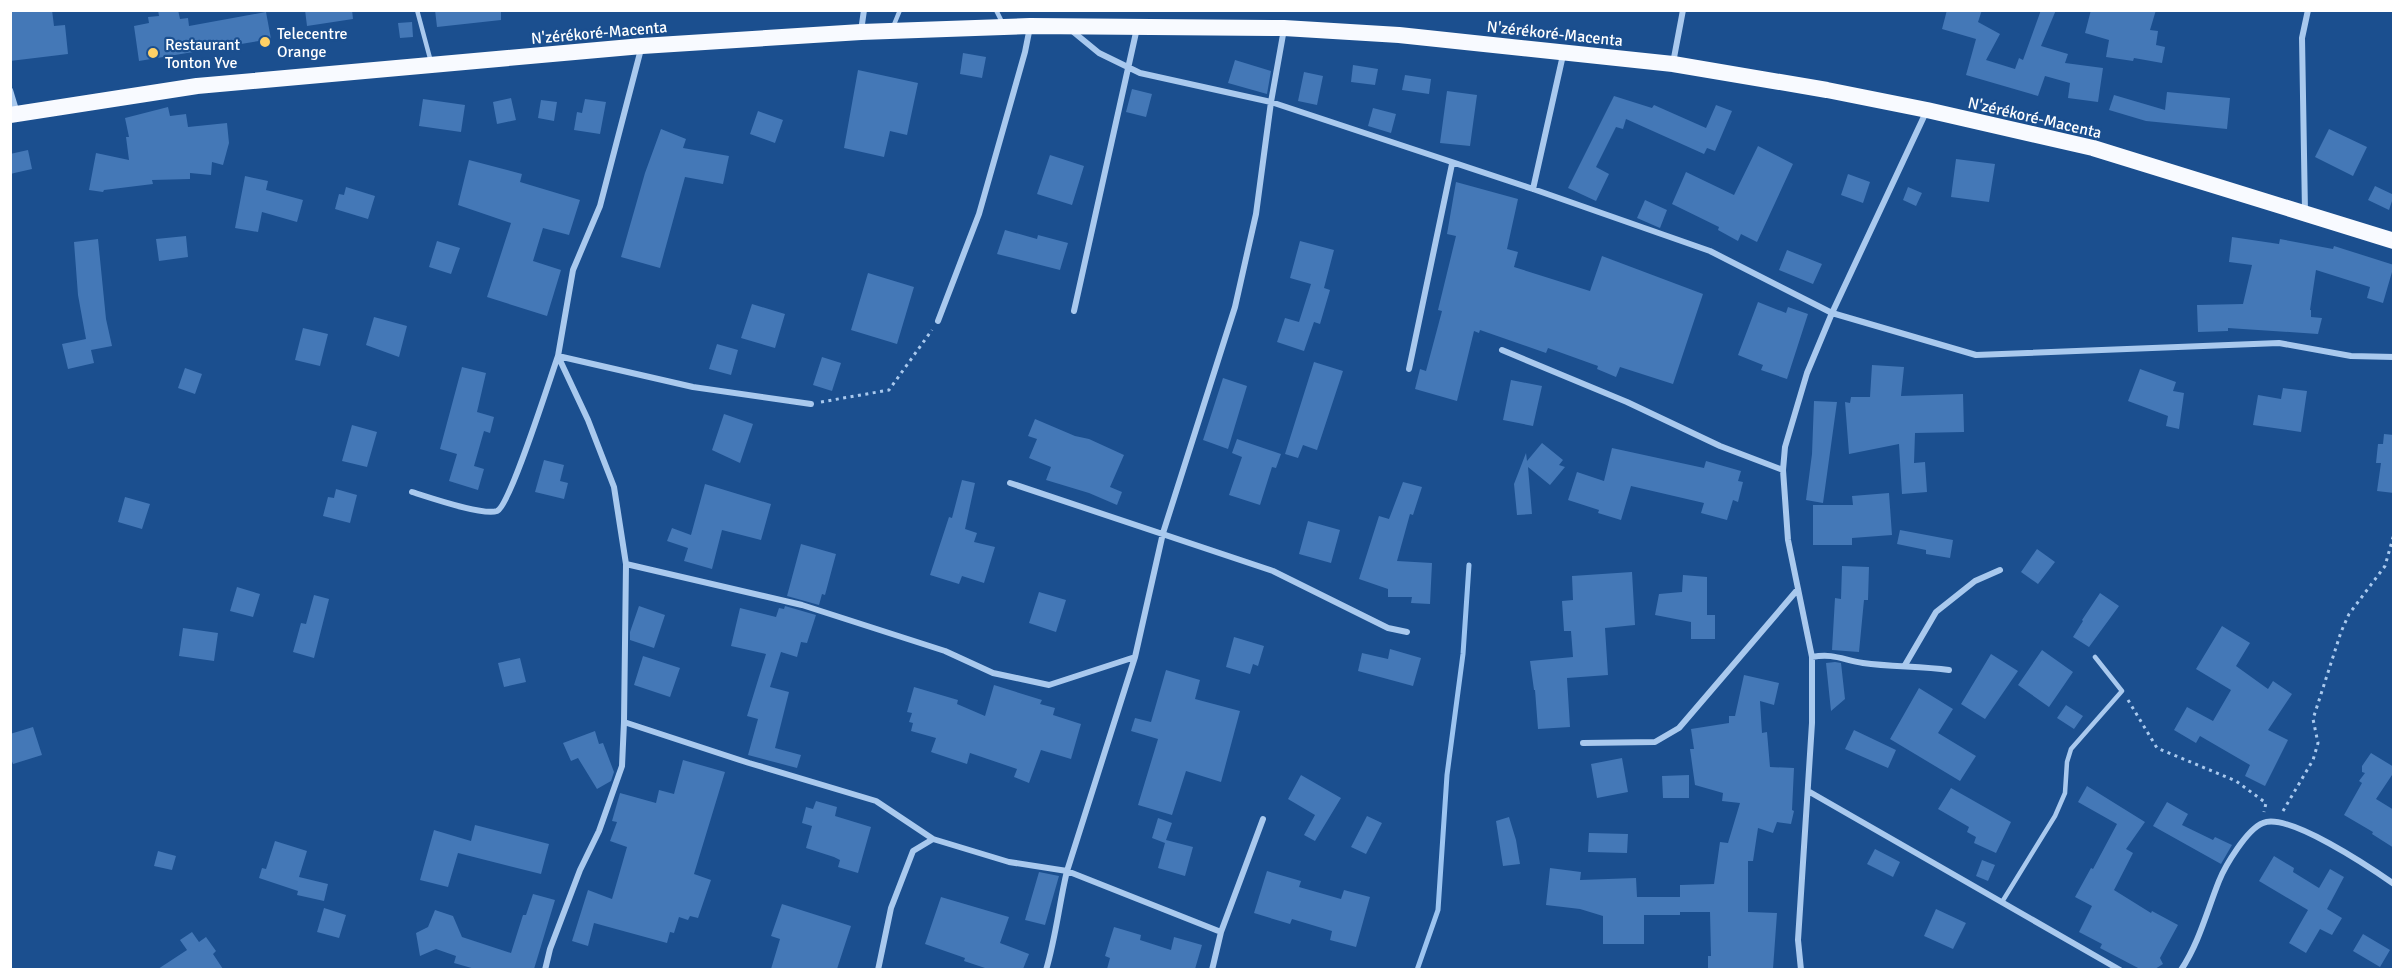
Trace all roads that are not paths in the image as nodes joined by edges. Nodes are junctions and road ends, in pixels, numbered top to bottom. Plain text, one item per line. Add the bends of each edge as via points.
1 (417, 10) edge
2 (864, 10) edge
3 (900, 10) edge
4 (996, 10) edge
5 (1683, 10) edge
6 (2308, 10) edge
7 (1030, 26) junction
8 (1065, 26) junction
9 (1005, 27) junction
10 (1137, 27) junction
11 (1284, 28) junction
12 (892, 30) junction
13 (861, 32) junction
14 (642, 46) junction
15 (1564, 52) junction
16 (1673, 64) junction
17 (432, 65) junction
18 (1129, 67) junction
19 (10, 90) edge
20 (1271, 102) junction
21 (1927, 110) junction
22 (14, 115) edge
23 (1452, 164) junction
24 (1533, 189) junction
25 (2305, 213) junction
26 (2394, 242) edge
27 (1074, 311) dead end
28 (1832, 313) junction
29 (938, 321) road end
30 (1502, 350) dead end
31 (558, 356) junction
32 (2394, 357) edge
33 (1408, 369) dead end
34 (810, 404) road end
35 (1783, 470) junction
36 (1010, 483) dead end
37 (411, 492) dead end
38 (1163, 533) junction
39 (626, 564) junction
40 (2000, 570) dead end
41 (1798, 589) junction
42 (1407, 632) dead end
43 (1135, 657) junction
44 (1812, 657) junction
45 (2095, 657) dead end
46 (1905, 665) junction
47 (1949, 670) dead end
48 (624, 722) junction
49 (1583, 743) dead end
50 (1808, 791) junction
51 (1263, 819) dead end
52 (933, 839) junction
53 (1067, 871) junction
54 (2394, 884) edge
55 (2002, 903) junction
56 (1221, 932) junction
57 (545, 969) edge
58 (878, 969) edge
59 (1046, 969) edge
60 (1212, 969) edge
61 (1801, 969) edge
62 (2120, 969) edge
63 (2181, 969) edge

1 - 17 lane
2 - 13 street
3 - 12 lane
4 - 9 lane
5 - 16 street
6 - 25 street via 2302,38
7 - 8 highway, N'zérékoré-Macenta
7 - 9 highway, N'zérékoré-Macenta
7 - 29 street via 979,214
8 - 10 highway, N'zérékoré-Macenta
8 - 18 street via 1099,53
9 - 12 highway, N'zérékoré-Macenta
10 - 11 highway, N'zérékoré-Macenta
10 - 18 street
11 - 15 highway, N'zérékoré-Macenta
11 - 20 street
12 - 13 highway, N'zérékoré-Macenta
13 - 14 highway, N'zérékoré-Macenta
14 - 17 highway, N'zérékoré-Macenta
14 - 31 street via 600,206 573,270
15 - 16 highway, N'zérékoré-Macenta
15 - 24 street
16 - 21 highway, N'zérékoré-Macenta
17 - 22 highway, N'zérékoré-Macenta via 197,87
18 - 20 street via 1140,73
18 - 27 street
19 - 22 street
20 - 23 street
20 - 38 street via 1256,214 1234,307
21 - 25 highway, N'zérékoré-Macenta via 2093,148
21 - 28 street
23 - 24 street
23 - 33 street
24 - 28 street via 1710,251
25 - 26 highway, N'zérékoré-Macenta
28 - 32 street via 1976,355 2279,343 2351,356
28 - 35 street via 1807,373 1785,447
30 - 35 street
31 - 34 street via 693,387
31 - 37 street via 503,508 495,512 474,510
31 - 39 street via 614,487
35 - 41 street via 1788,540
36 - 38 street
38 - 42 street via 1273,571 1388,628
38 - 43 street
39 - 43 street via 802,605 945,651 993,673 1049,685
39 - 48 street
40 - 46 street via 1975,581 1936,612
41 - 44 street
41 - 49 street via 1679,728 1655,742
43 - 53 street
44 - 46 street via 1827,654 1861,663
44 - 50 street
45 - 55 lane via 2122,691 2071,749 2065,793 2055,816
46 - 47 street
48 - 52 street via 876,801
48 - 57 street via 622,766
50 - 55 street
50 - 61 street via 1798,940
51 - 56 street
52 - 53 street via 1009,862
52 - 58 street via 913,851 891,908
53 - 56 street
53 - 59 street
54 - 63 street via 2321,839 2278,821 2262,823 2246,837 2220,878 2191,954
55 - 62 street
56 - 60 street

